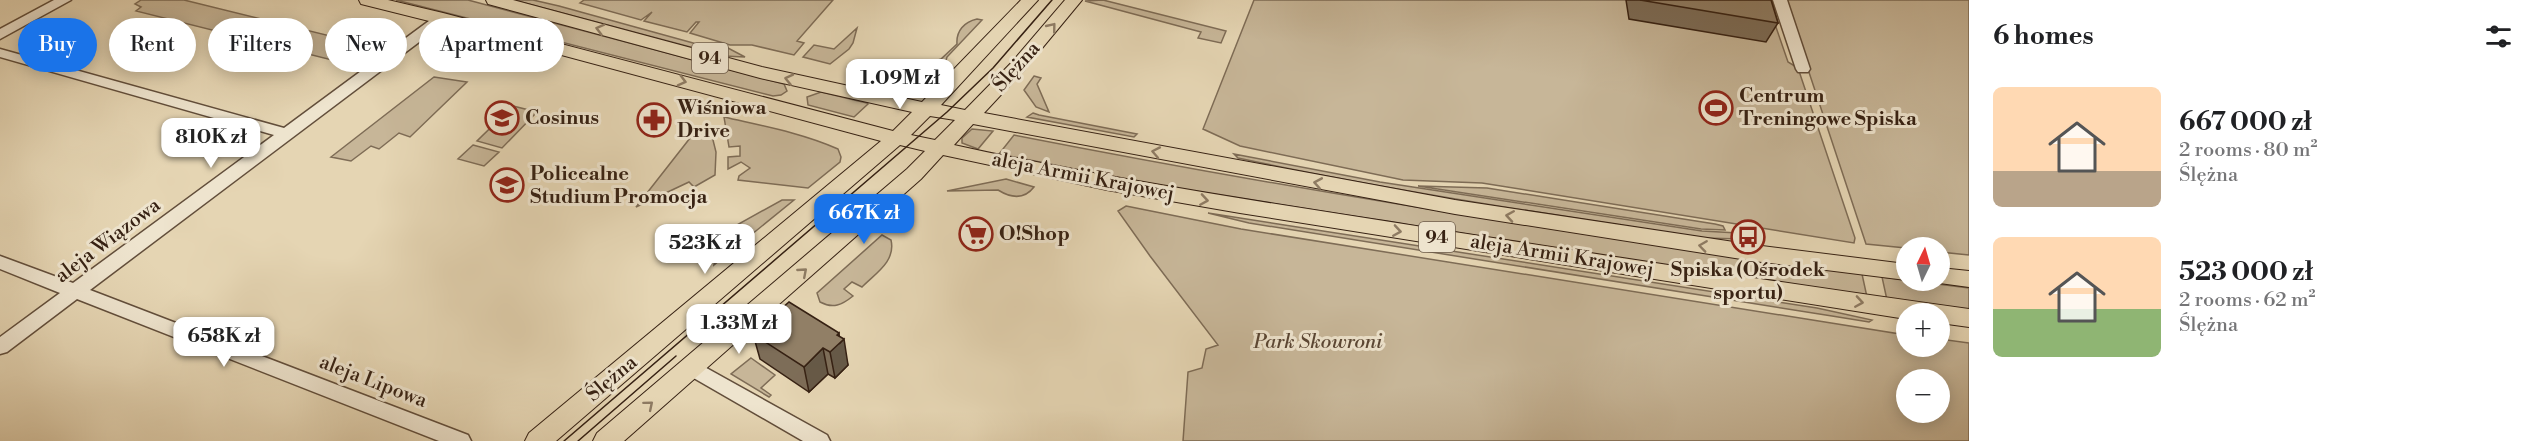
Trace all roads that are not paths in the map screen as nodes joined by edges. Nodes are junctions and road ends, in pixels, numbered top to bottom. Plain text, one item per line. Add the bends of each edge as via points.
1 (64, 0) edge
2 (367, 0) edge
3 (494, 0) edge
4 (1030, 0) edge
5 (1074, 0) edge
6 (1780, 0) edge
7 (442, 18) edge
8 (0, 35) edge
9 (419, 35) edge
10 (564, 51) edge
11 (0, 53) edge
12 (1803, 69) dead end
13 (928, 108) junction
14 (970, 116) junction
15 (838, 124) junction
16 (286, 134) junction
17 (897, 138) junction
18 (941, 148) junction
19 (859, 170) junction
20 (0, 262) edge
21 (1896, 271) edge
22 (1950, 277) edge
23 (1969, 279) edge
24 (77, 291) junction
25 (1896, 307) edge
26 (1950, 316) edge
27 (1969, 318) edge
28 (0, 347) edge
29 (692, 368) junction
30 (461, 441) edge
31 (538, 441) edge
32 (606, 441) edge
33 (819, 441) edge

1 - 8 street
2 - 7 main road, 94
13 -> 3 main road, 94 via 760,72
4 - 13 main road, Ślężna
14 -> 5 main road, Ślężna
6 - 12 street
9 - 16 street, aleja Wiązowa
10 -> 15 main road, 94
11 - 16 street
13 - 14 main road, 94
13 - 17 main road, Ślężna
14 - 18 main road, Ślężna
21 -> 14 main road, aleja Armii Krajowej / 94 via 1455,207
15 - 17 main road, 94
15 - 19 main road via 861,147
16 - 24 street, aleja Wiązowa
17 - 18 main road, 94
17 - 19 main road, Ślężna
18 -> 25 main road, aleja Armii Krajowej / 94 via 1241,206
29 -> 18 main road, Ślężna
19 - 31 main road, Ślężna
20 - 24 street, aleja Lipowa
22 - 23 main road
24 - 28 street, aleja Wiązowa
24 - 30 street, aleja Lipowa
26 - 27 main road, aleja Armii Krajowej / 94
32 -> 29 main road, Ślężna
29 - 33 street

